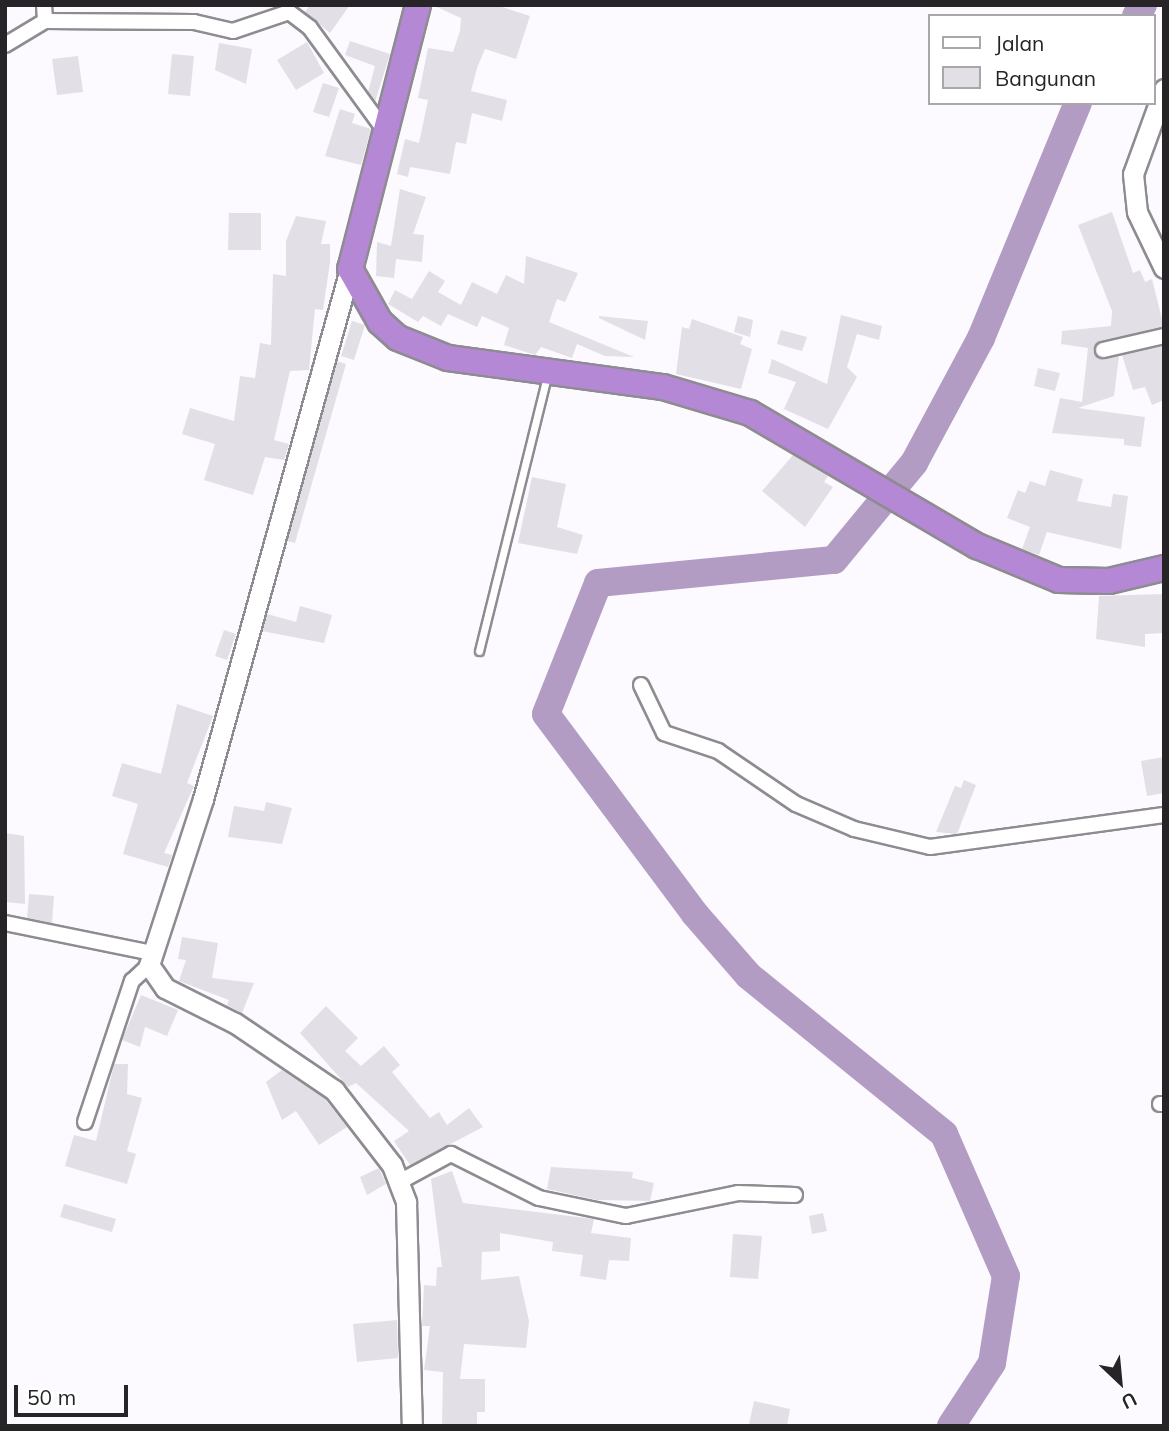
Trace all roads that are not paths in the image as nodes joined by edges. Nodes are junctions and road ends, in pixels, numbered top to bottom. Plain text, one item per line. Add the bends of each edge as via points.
1 (44, 5) edge
2 (418, 5) edge
3 (45, 21) junction
4 (5, 46) edge
5 (1164, 89) edge
6 (385, 131) junction
7 (1164, 268) edge
8 (350, 269) junction
9 (1164, 336) edge
10 (1103, 350) dead end
11 (548, 372) junction
12 (1164, 568) edge
13 (479, 650) dead end
14 (641, 685) dead end
15 (1164, 815) edge
16 (5, 923) edge
17 (151, 959) junction
18 (85, 1122) dead end
19 (401, 1181) junction
20 (795, 1195) dead end
21 (412, 1426) edge

1 - 3 street
2 - 6 highway
3 - 4 street
3 - 6 street via 194,22 233,31 289,12 310,28
5 - 7 street via 1133,174 1137,212
6 - 8 highway
8 - 11 highway via 380,321 419,350
8 - 17 street via 203,799
9 - 10 street
11 - 12 highway via 663,387 778,426 1016,566 1059,580 1109,581
11 - 13 lane
14 - 15 street via 664,733 718,751 796,804 854,829 930,846
16 - 17 street
17 - 18 street via 132,982
17 - 19 street via 165,988 235,1023 334,1090
19 - 20 street via 451,1154 539,1198 626,1216 738,1193
19 - 21 street

